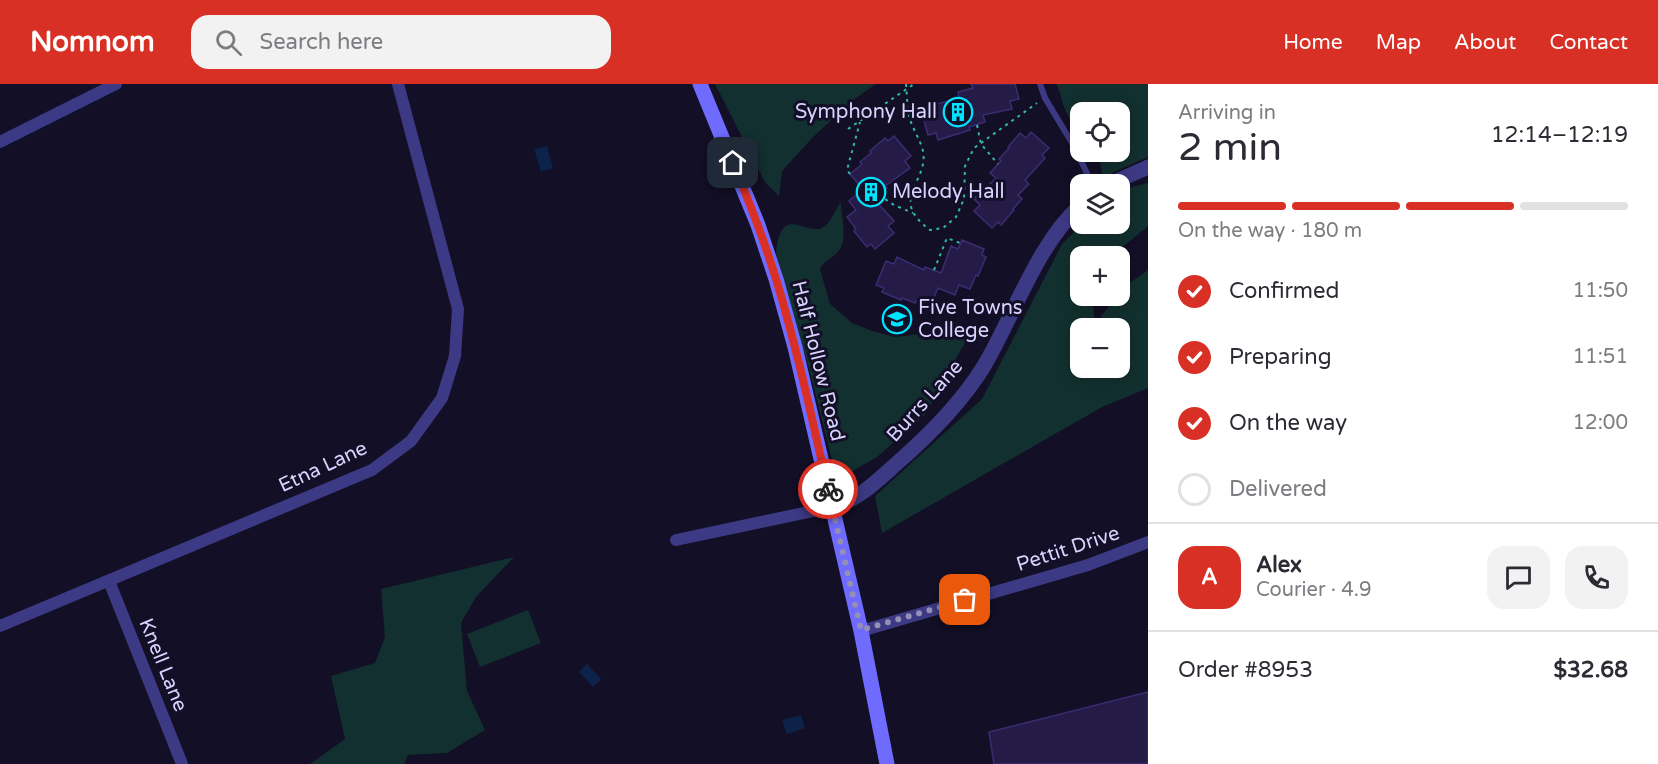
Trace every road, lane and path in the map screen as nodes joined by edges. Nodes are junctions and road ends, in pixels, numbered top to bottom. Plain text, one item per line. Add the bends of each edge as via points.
1 (116, 84) edge
2 (398, 84) edge
3 (700, 84) edge
4 (914, 84) edge
5 (1040, 84) edge
6 (907, 86) edge
7 (1045, 98) junction
8 (860, 121) junction
9 (977, 125) dead end
10 (848, 129) dead end
11 (0, 142) edge
12 (981, 144) junction
13 (998, 165) dead end
14 (1148, 167) edge
15 (850, 174) dead end
16 (1087, 174) edge
17 (1130, 175) edge
18 (879, 195) dead end
19 (914, 213) junction
20 (1070, 216) edge
21 (960, 243) dead end
22 (934, 270) dead end
23 (832, 507) junction
24 (676, 540) dead end
25 (1148, 542) edge
26 (109, 581) junction
27 (0, 626) edge
28 (861, 630) junction
29 (182, 764) edge
30 (887, 764) edge

1 - 11 street
2 - 26 street, Etna Lane via 458,309 455,356 442,398 411,441 372,470
3 - 23 main road, Half Hollow Road via 776,279
4 - 6 path
5 - 7 lane
6 - 8 path
6 - 19 path via 909,117 923,159 910,196
7 - 12 path
7 - 16 lane
8 - 10 path
8 - 15 path via 847,170
9 - 12 path
12 - 13 path
12 - 19 path via 974,148 965,166 964,199 956,216 943,228 930,230
14 - 17 street
18 - 19 path
20 - 23 street, Burrs Lane via 1043,253 988,358 963,394 909,453 857,497
21 - 22 path via 947,238
23 - 24 street
23 - 28 main road, Half Hollow Road
25 - 28 street, Pettit Drive via 1088,565
26 - 27 street, Etna Lane
26 - 29 street, Knell Lane
28 - 30 main road, Half Hollow Road

